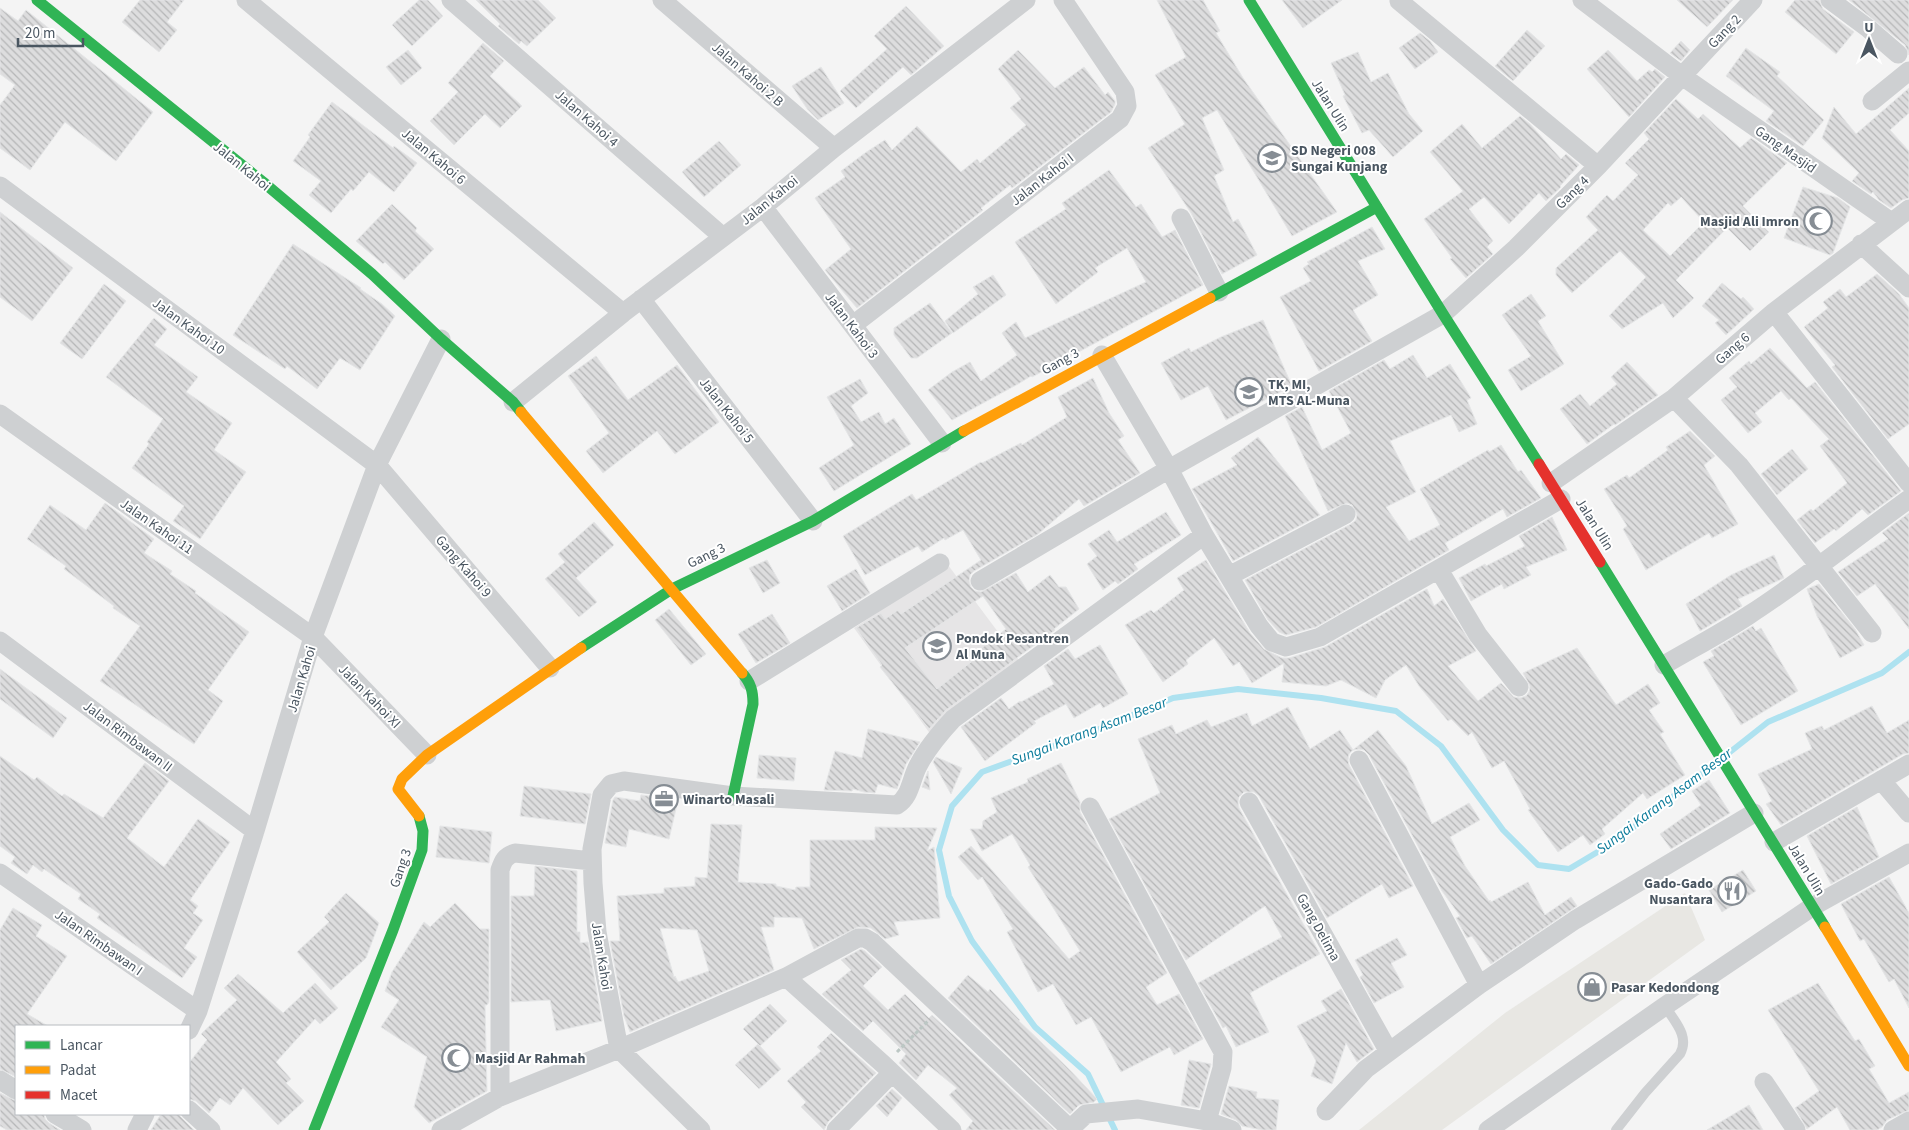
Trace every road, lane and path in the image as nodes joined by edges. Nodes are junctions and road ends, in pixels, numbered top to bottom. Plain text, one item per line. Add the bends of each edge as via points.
1 (37, 0) edge
2 (246, 0) edge
3 (451, 0) edge
4 (662, 0) edge
5 (1026, 0) edge
6 (1063, 0) edge
7 (1250, 0) edge
8 (1582, 0) edge
9 (1753, 0) edge
10 (1830, 0) edge
11 (1399, 1) edge
12 (1898, 54) dead end
13 (1694, 62) joint
14 (1909, 71) edge
15 (1682, 76) junction
16 (1872, 101) dead end
17 (834, 148) junction
18 (1598, 166) junction
19 (0, 186) edge
20 (763, 207) junction
21 (1377, 207) junction
22 (1909, 209) edge
23 (1181, 218) dead end
24 (1890, 221) junction
25 (723, 237) junction
26 (1861, 244) junction
27 (1909, 288) edge
28 (1219, 292) junction
29 (641, 299) junction
30 (1774, 312) junction
31 (623, 313) junction
32 (1443, 314) junction
33 (853, 325) junction
34 (442, 339) junction
35 (1102, 355) junction
36 (1674, 398) junction
37 (513, 402) junction
38 (0, 414) edge
39 (942, 443) junction
40 (377, 465) junction
41 (1169, 469) junction
42 (1909, 483) edge
43 (1556, 491) junction
44 (1909, 499) edge
45 (1346, 514) dead end
46 (813, 521) junction
47 (1204, 536) junction
48 (940, 563) dead end
49 (1819, 566) junction
50 (1439, 570) junction
51 (1229, 576) junction
52 (980, 581) dead end
53 (672, 589) junction
54 (1872, 633) dead end
55 (313, 637) junction
56 (0, 641) edge
57 (1664, 665) junction
58 (550, 668) junction
59 (749, 682) junction
60 (1519, 687) dead end
61 (428, 755) junction
62 (1359, 760) dead end
63 (1909, 764) edge
64 (1881, 780) junction
65 (733, 796) junction
66 (1249, 802) dead end
67 (1090, 807) dead end
68 (1754, 813) junction
69 (1909, 813) edge
70 (255, 831) junction
71 (1774, 842) junction
72 (1909, 853) edge
73 (592, 861) junction
74 (0, 873) edge
75 (1812, 907) junction
76 (786, 977) junction
77 (1479, 985) junction
78 (1665, 1006) junction
79 (941, 1009) junction
80 (198, 1011) junction
81 (190, 1028) edge
82 (619, 1049) junction
83 (1389, 1052) junction
84 (1909, 1066) edge
85 (888, 1069) junction
86 (0, 1080) edge
87 (1764, 1082) dead end
88 (15, 1089) edge
89 (500, 1098) junction
90 (190, 1111) edge
91 (1326, 1111) dead end
92 (57, 1115) edge
93 (144, 1115) edge
94 (1207, 1121) junction
95 (1909, 1121) edge
96 (469, 1124) edge
97 (1069, 1129) edge
98 (82, 1130) edge
99 (137, 1130) edge
100 (211, 1130) edge
101 (314, 1130) edge
102 (441, 1130) edge
103 (702, 1130) edge
104 (836, 1130) edge
105 (952, 1130) edge
106 (1232, 1130) edge
107 (1488, 1130) edge
108 (1616, 1130) edge
109 (1796, 1130) edge
110 (1893, 1130) edge

1 - 34 street, Jalan Kahoi via 263,182 372,274
2 - 31 street, Jalan Kahoi 6
3 - 25 street, Jalan Kahoi 4
4 - 17 street, Jalan Kahoi 2 B
5 - 17 street, Jalan Kahoi
6 - 33 street, Jalan Kahoi I via 1126,92 1126,106 1120,119
7 - 21 street, Jalan Ulin
8 - 15 street, Gang Masjid
9 - 13 street, Gang 2
10 - 12 street
11 - 18 street
13 - 15 street, Gang 4
14 - 16 street
15 - 18 street, Gang 4
15 - 24 street, Gang Masjid
17 - 20 street, Jalan Kahoi
18 - 32 street, Gang 4 via 1516,248
19 - 40 street, Jalan Kahoi 10
20 - 25 street, Jalan Kahoi
20 - 33 street, Jalan Kahoi 3
21 - 28 street, Gang 3
21 - 32 street, Jalan Ulin
22 - 24 street, Gang 6
23 - 28 street
24 - 26 street, Gang 6
25 - 29 street, Jalan Kahoi
26 - 27 street
26 - 30 street, Gang 6
28 - 35 street, Gang 3
29 - 31 street, Jalan Kahoi
29 - 46 street, Jalan Kahoi 5
30 - 36 street, Gang 6
30 - 42 street
31 - 37 street, Jalan Kahoi
32 - 41 street, Gang 4
32 - 43 street, Jalan Ulin
33 - 39 street, Jalan Kahoi 3
34 - 37 street, Jalan Kahoi
34 - 40 street, Jalan Kahoi
35 - 39 street, Gang 3
35 - 41 street, Gang 6
36 - 43 street, Gang 6
36 - 49 street via 1739,465
37 - 53 street, Jalan Kahoi
38 - 55 street, Jalan Kahoi 11
39 - 46 street, Gang 3
40 - 55 street, Jalan Kahoi
40 - 58 street, Gang Kahoi 9
41 - 47 street, Gang 6
41 - 52 street, Gang 4
43 - 50 street, Gang 6
43 - 57 street, Jalan Ulin
44 - 49 street
45 - 51 street
46 - 53 street, Gang 3
47 - 51 street, Gang 6
47 - 65 street, Jalan Kahoi via 953,719 918,764 903,802 897,805
48 - 59 street
49 - 54 street
49 - 57 street via 1749,615
50 - 51 street, Gang 6 via 1320,637 1286,647 1272,642 1259,626
50 - 60 street via 1478,635
53 - 58 street, Gang 3
53 - 59 street, Jalan Kahoi
55 - 61 street, Jalan Kahoi XI
55 - 70 street, Jalan Kahoi
56 - 70 street, Jalan Rimbawan II
57 - 68 street, Jalan Ulin
58 - 61 street, Gang 3
59 - 65 street via 753,704
61 - 101 street, Gang 3 via 402,779 398,789 418,813 424,832 422,850
62 - 77 street
63 - 64 street
64 - 69 street
64 - 71 street
65 - 73 street, Jalan Kahoi via 624,782 611,784 602,795
66 - 83 street, Gang Delima
67 - 94 street via 1223,1052 1222,1068
68 - 71 street, Jalan Ulin
68 - 77 street via 1575,920
70 - 80 street, Jalan Kahoi
71 - 75 street, Jalan Ulin
72 - 75 street
73 - 82 street, Jalan Kahoi via 597,932
73 - 89 street via 515,853 506,856 502,862
74 - 80 street, Jalan Rimbawan I
75 - 78 street
75 - 84 street, Jalan Ulin
76 - 79 street via 858,938 865,938
76 - 82 street
76 - 85 street
77 - 83 street
78 - 107 street
78 - 108 lane via 1683,1036 1684,1046
79 - 85 path
79 - 97 street
80 - 81 street, Jalan Kahoi
82 - 89 street
82 - 103 street
83 - 91 street via 1366,1069
85 - 104 street
85 - 105 street
86 - 88 street
87 - 109 street
89 - 96 street
90 - 100 street
92 - 98 street
93 - 99 street
94 - 97 street via 1138,1108 1086,1114
94 - 106 street
95 - 110 street
96 - 102 street

